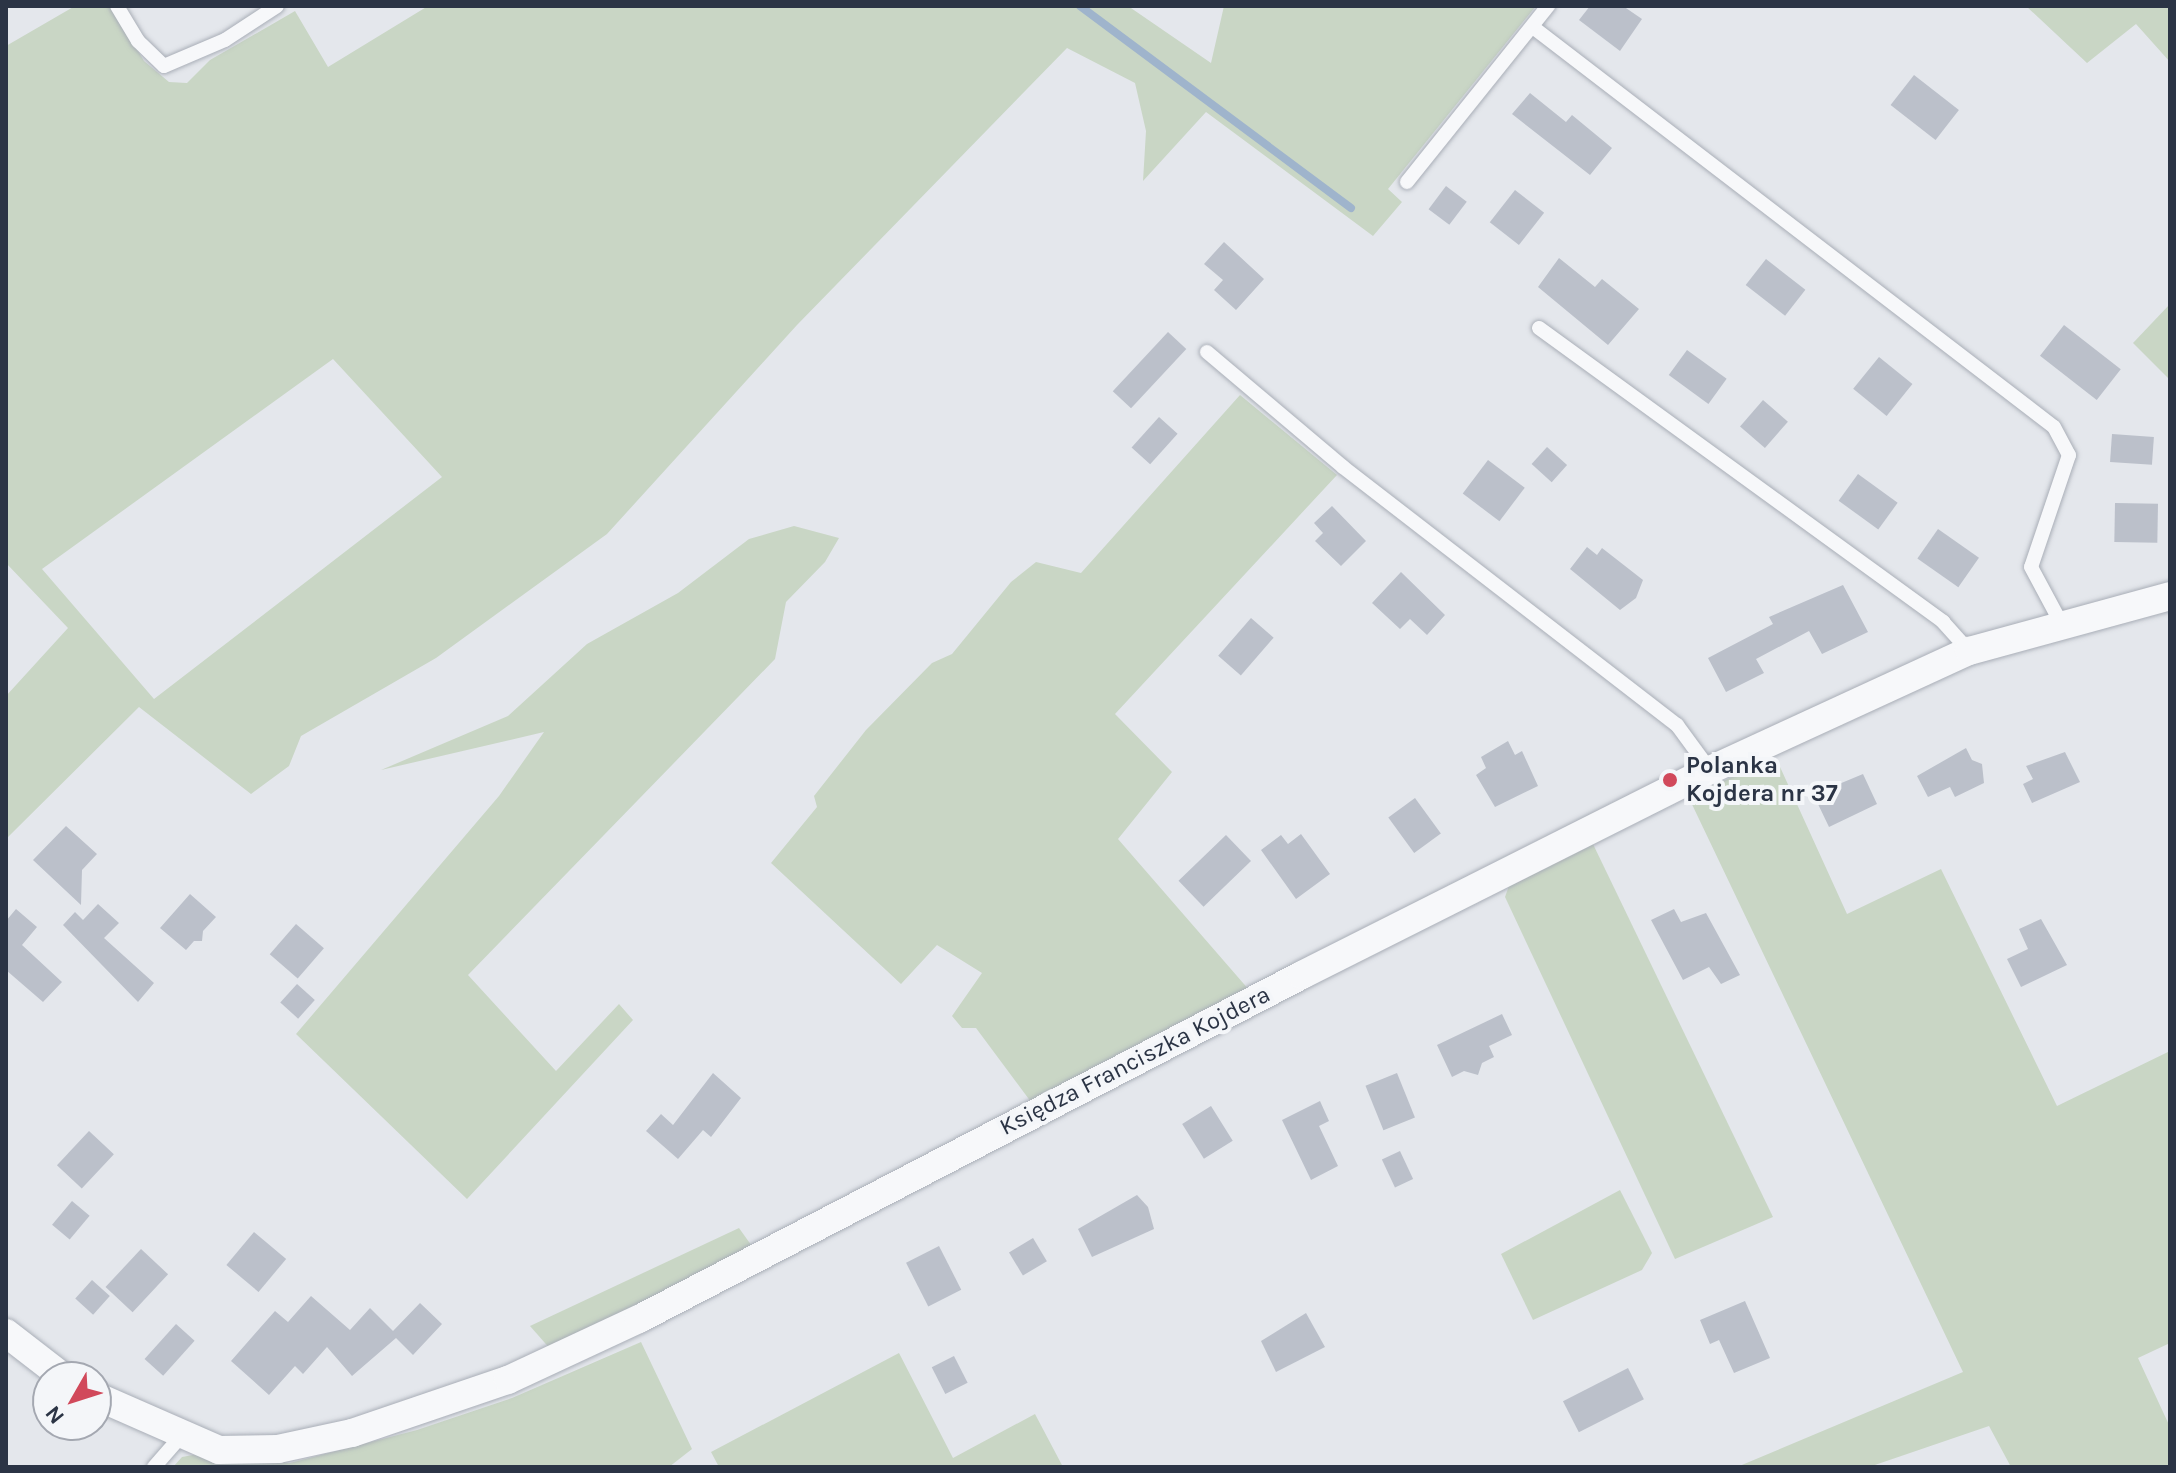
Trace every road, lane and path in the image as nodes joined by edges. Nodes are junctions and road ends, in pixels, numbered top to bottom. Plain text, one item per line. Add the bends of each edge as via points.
1 (117, 6) edge
2 (277, 6) edge
3 (1548, 6) edge
4 (1534, 28) junction
5 (1407, 182) dead end
6 (1539, 328) dead end
7 (1207, 352) dead end
8 (2170, 596) edge
9 (2061, 623) junction
10 (1969, 651) junction
11 (1710, 770) junction
12 (6, 1333) edge
13 (42, 1361) edge
14 (112, 1403) edge
15 (182, 1435) junction
16 (154, 1467) edge

1 - 2 lane via 138,41 164,66 225,40
3 - 4 lane
4 - 5 lane
4 - 9 lane via 2054,427 2069,455 2031,567
6 - 10 lane via 1943,622
7 - 11 lane via 1343,467 1666,716
8 - 9 street, Księdza Franciszka Kojdera
9 - 10 street, Księdza Franciszka Kojdera
10 - 11 street, Księdza Franciszka Kojdera
11 - 15 street, Księdza Franciszka Kojdera via 639,1319 508,1380 352,1433 278,1449 219,1450
12 - 13 street
14 - 15 street, Księdza Franciszka Kojdera
15 - 16 lane

